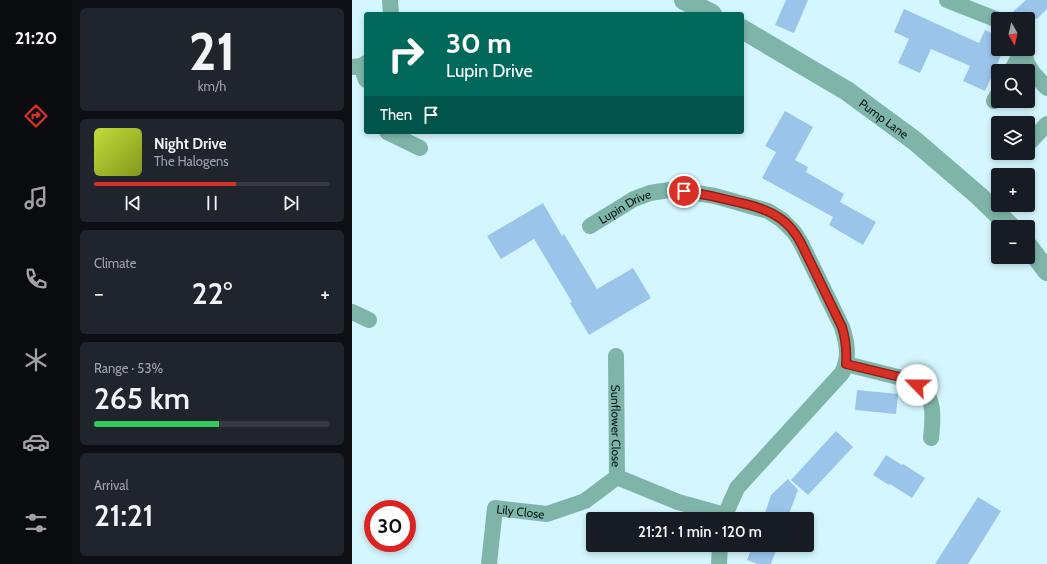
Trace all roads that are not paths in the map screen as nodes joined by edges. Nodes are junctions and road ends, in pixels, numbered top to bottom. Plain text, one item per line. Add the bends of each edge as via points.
1 (390, 0) edge
2 (684, 0) edge
3 (947, 0) edge
4 (392, 12) edge
5 (708, 12) edge
6 (991, 17) edge
7 (744, 31) edge
8 (1025, 56) edge
9 (1047, 88) edge
10 (1047, 124) edge
11 (391, 134) edge
12 (1035, 136) edge
13 (420, 148) dead end
14 (1003, 220) edge
15 (590, 226) dead end
16 (1035, 254) edge
17 (1047, 271) edge
18 (352, 312) edge
19 (369, 320) dead end
20 (616, 356) dead end
21 (846, 364) junction
22 (931, 438) dead end
23 (617, 477) junction
24 (709, 512) edge
25 (727, 512) edge
26 (720, 552) edge
27 (489, 564) edge
28 (719, 564) edge

1 - 4 street
2 - 5 street
3 - 6 street
7 - 14 street, Pump Lane via 847,91 915,141
8 - 9 street via 1033,73
10 - 12 street
11 - 13 street
15 - 21 street, Lupin Drive via 634,199 650,192 669,190 715,196 768,211 782,220 801,243 842,327 846,339
16 - 17 street
18 - 19 street
20 - 23 street, Sunflower Close
21 - 22 street via 904,378 927,393 933,411
21 - 25 street via 842,373 737,488
23 - 24 street, Sunflower Close
23 - 27 street, Lily Close via 585,501 547,514 495,508
26 - 28 street

